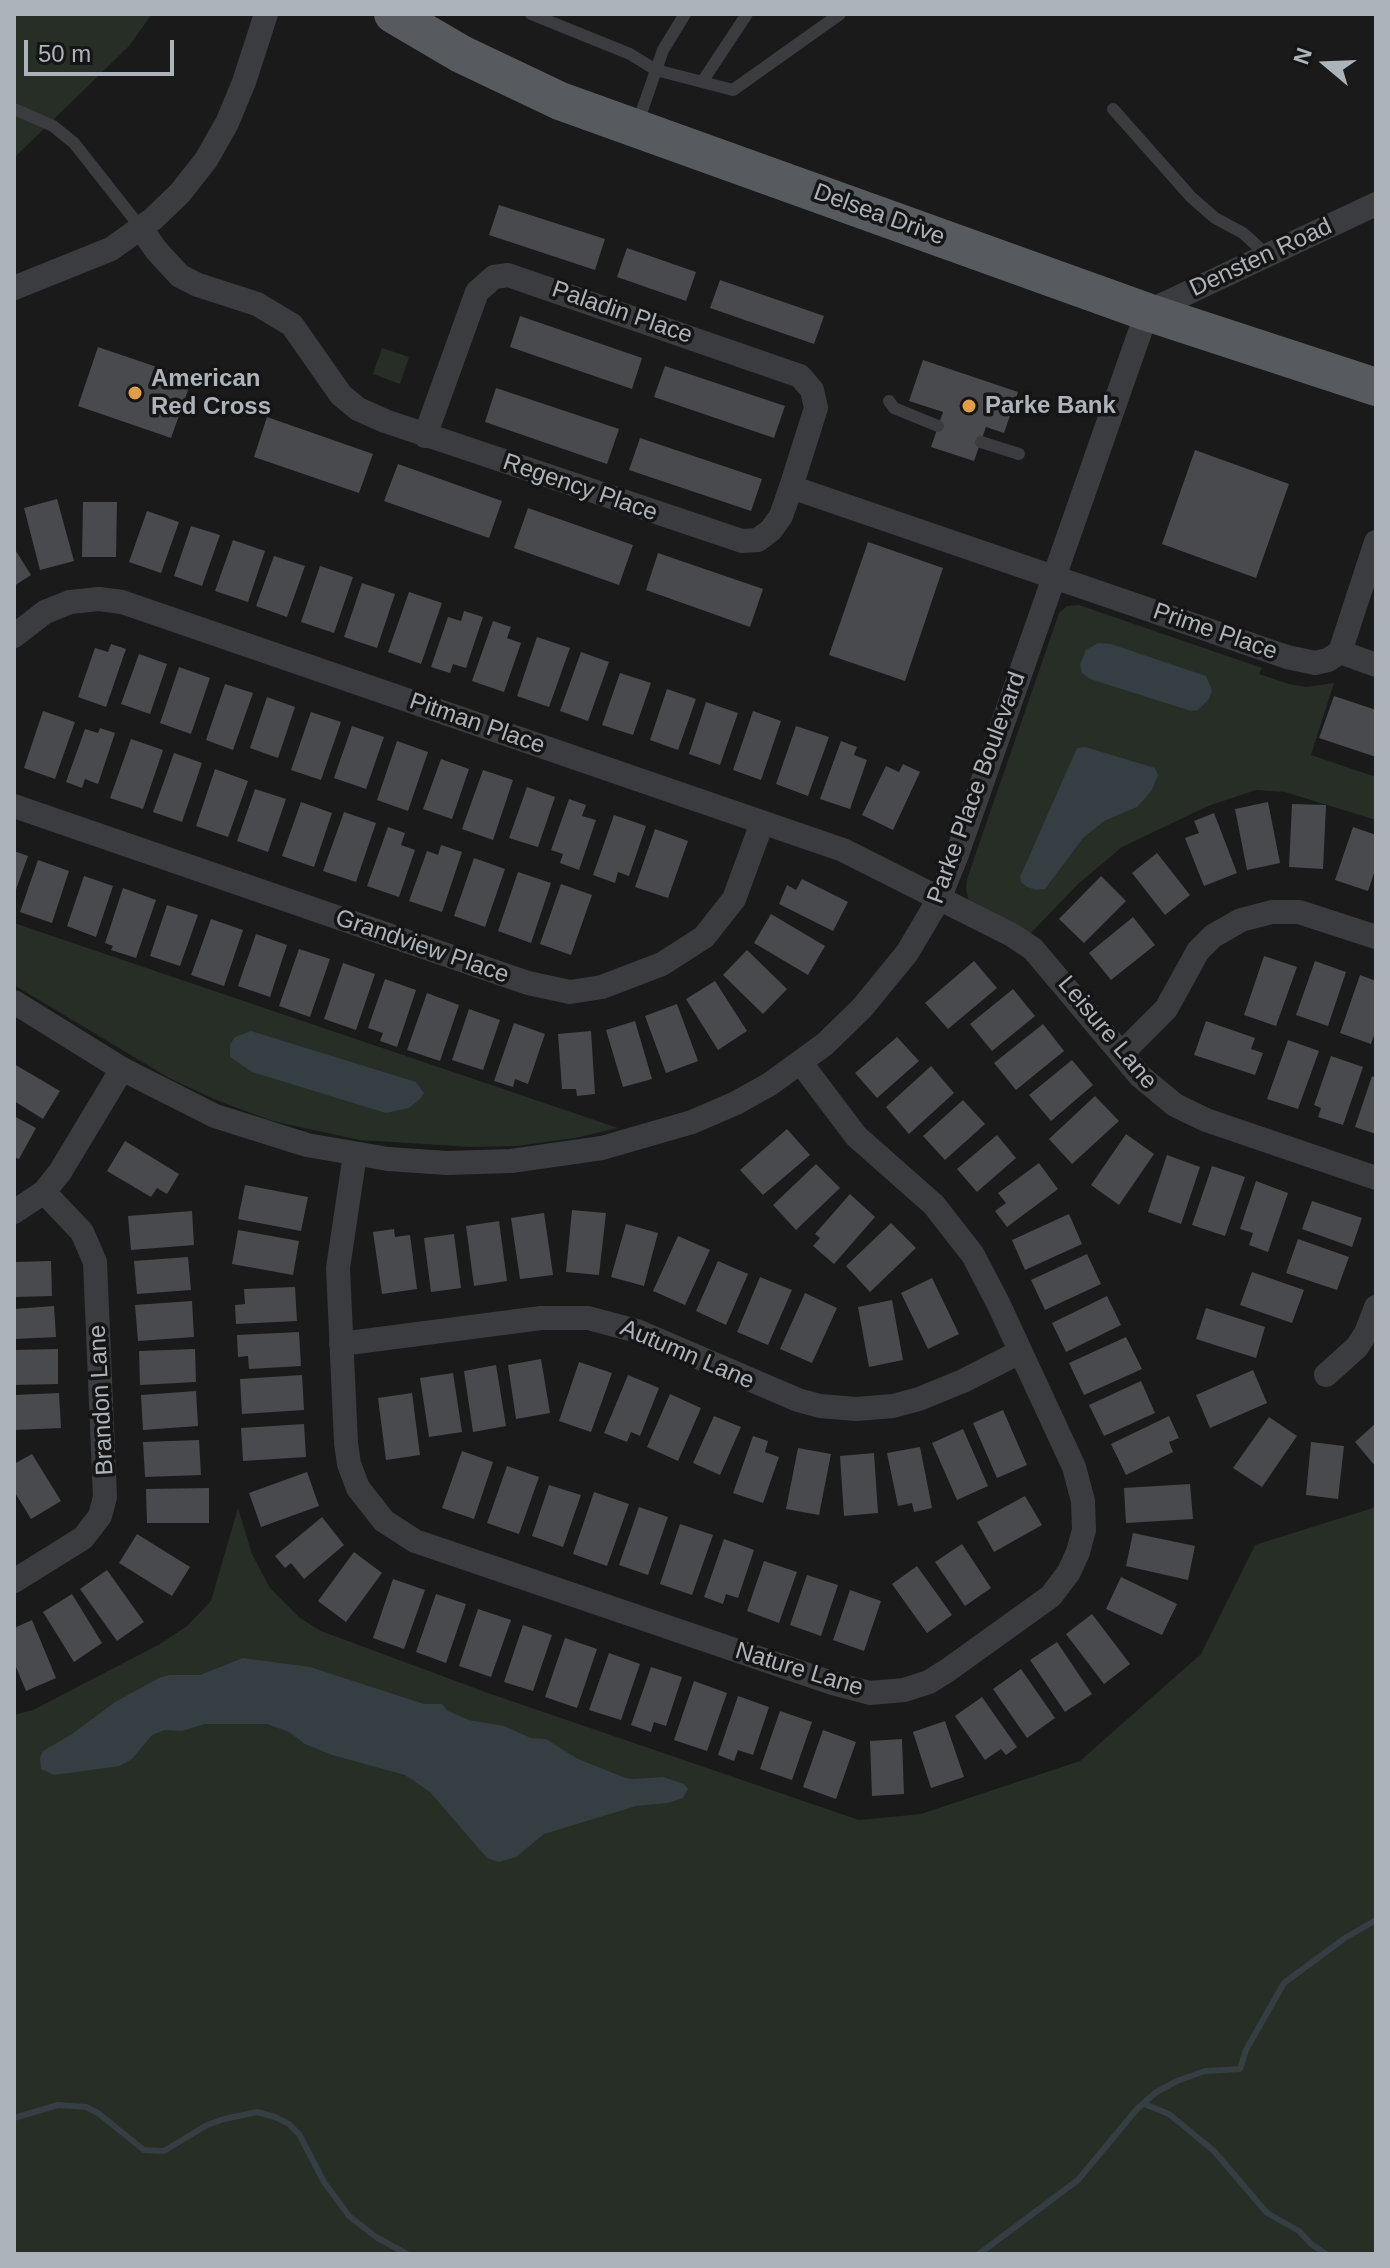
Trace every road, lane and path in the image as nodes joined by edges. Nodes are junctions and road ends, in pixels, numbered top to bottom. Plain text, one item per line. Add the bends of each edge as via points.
1 (266, 14) edge
2 (531, 14) edge
3 (685, 14) edge
4 (747, 14) edge
5 (840, 14) edge
6 (416, 23) edge
7 (656, 70) junction
8 (702, 82) junction
9 (14, 109) edge
10 (1113, 109) dead end
11 (636, 128) junction
12 (1370, 212) edge
13 (141, 228) junction
14 (1267, 255) junction
15 (14, 288) edge
16 (1147, 312) junction
17 (1376, 387) edge
18 (889, 401) dead end
19 (938, 426) dead end
20 (425, 436) junction
21 (981, 442) dead end
22 (1019, 454) dead end
23 (791, 487) junction
24 (1376, 542) edge
25 (1053, 577) junction
26 (14, 636) edge
27 (1340, 652) junction
28 (1376, 665) edge
29 (14, 806) edge
30 (762, 823) junction
31 (939, 899) junction
32 (1376, 937) edge
33 (14, 1002) edge
34 (1122, 1053) junction
35 (801, 1063) junction
36 (122, 1069) junction
37 (355, 1154) junction
38 (1376, 1178) edge
39 (44, 1192) junction
40 (14, 1212) edge
41 (1376, 1307) edge
42 (341, 1344) junction
43 (1020, 1352) junction
44 (1326, 1375) dead end
45 (14, 1581) edge

1 - 13 street via 235,105 215,145 180,193
2 - 7 lane
3 - 7 lane
4 - 8 lane
5 - 8 lane via 733,90
6 - 11 main road, Delsea Drive via 486,67
7 - 8 lane
7 - 11 lane
9 - 13 lane via 53,126 74,143
10 - 14 lane via 1191,197
11 - 16 main road, Delsea Drive
12 - 14 street, Densten Road
13 - 15 street via 102,254
13 - 20 street, Regency Place via 180,276 257,304 292,325 349,402
14 - 16 street, Densten Road
16 - 17 main road, Delsea Drive
16 - 25 street, Parke Place Boulevard
18 - 19 lane
20 - 23 street, Regency Place via 742,541 758,540 771,530
20 - 23 street, Paladin Place via 477,292 494,277 508,275 800,376 812,390 816,408
21 - 22 lane
23 - 25 street
24 - 27 street
25 - 27 street, Prime Place via 1301,661 1315,663
25 - 31 street, Parke Place Boulevard
26 - 30 street, Pitman Place via 45,612 70,602 122,602
27 - 28 street
29 - 30 street, Grandview Place via 528,983 570,992 602,987 662,964 704,937 734,899
30 - 31 street, Pitman Place via 843,850
31 - 34 street, Leisure Lane via 1033,949
31 - 35 street, Parke Place Boulevard via 884,983
32 - 34 street via 1299,912 1241,920 1198,951 1166,1009
33 - 36 street, Parke Place Boulevard
34 - 38 street, Leisure Lane via 1154,1090 1189,1113
35 - 37 street, Parke Place Boulevard via 720,1111 602,1148 479,1163
35 - 43 street, Nature Lane via 856,1136 959,1235
36 - 37 street, Parke Place Boulevard via 215,1116
36 - 39 street
37 - 42 street, Nature Lane via 339,1254
39 - 40 street
39 - 45 street, Brandon Lane via 76,1225 95,1262 105,1497 100,1516 83,1538
41 - 44 street via 1357,1347
42 - 43 street, Autumn Lane via 578,1317 637,1331 798,1400 856,1409 919,1399
42 - 43 street, Nature Lane via 353,1476 371,1507 398,1532 832,1683 878,1693 929,1682 1010,1627 1051,1596 1078,1552 1084,1520 1080,1484

